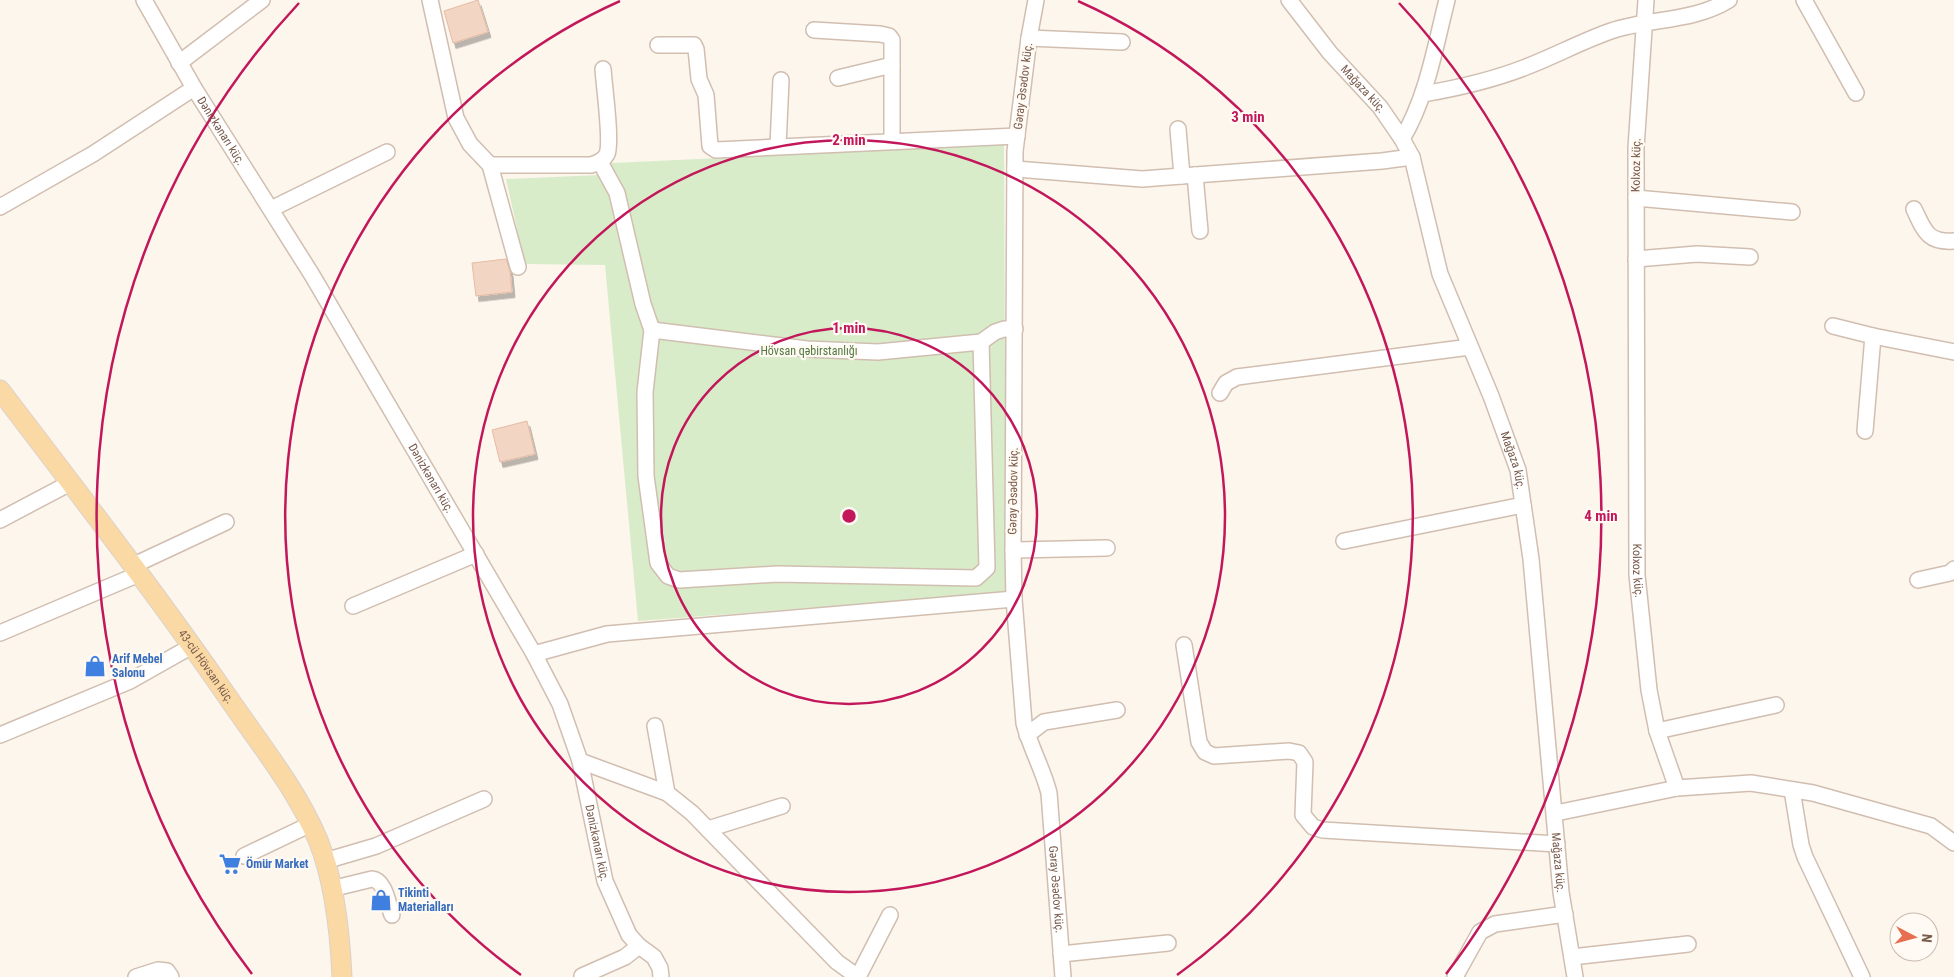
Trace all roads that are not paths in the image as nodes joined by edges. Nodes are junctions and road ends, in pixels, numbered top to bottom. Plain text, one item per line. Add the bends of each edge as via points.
1 (144, 0) edge
2 (262, 0) edge
3 (430, 0) edge
4 (1036, 0) edge
5 (1290, 0) edge
6 (1447, 0) edge
7 (1646, 0) edge
8 (1729, 0) edge
9 (1804, 0) edge
10 (1644, 24) junction
11 (814, 30) dead end
12 (1029, 38) junction
13 (1122, 42) dead end
14 (658, 44) dead end
15 (180, 63) junction
16 (892, 65) junction
17 (603, 70) dead end
18 (838, 78) dead end
19 (781, 80) dead end
20 (194, 88) junction
21 (1856, 93) dead end
22 (1423, 94) junction
23 (1178, 129) dead end
24 (1017, 136) junction
25 (1402, 139) junction
26 (892, 141) junction
27 (778, 146) junction
28 (387, 152) dead end
29 (1412, 157) junction
30 (600, 162) junction
31 (490, 165) junction
32 (1015, 169) junction
33 (1188, 175) junction
34 (1636, 198) junction
35 (0, 207) edge
36 (271, 209) junction
37 (1914, 209) dead end
38 (1792, 212) dead end
39 (1200, 232) dead end
40 (1954, 241) edge
41 (1750, 257) dead end
42 (1636, 259) junction
43 (518, 268) dead end
44 (1833, 326) dead end
45 (1015, 329) junction
46 (652, 330) junction
47 (1873, 336) junction
48 (981, 342) junction
49 (1470, 346) junction
50 (1954, 352) edge
51 (0, 390) edge
52 (1220, 394) dead end
53 (1865, 430) dead end
54 (70, 483) junction
55 (1523, 505) junction
56 (0, 520) edge
57 (226, 522) dead end
58 (1344, 541) dead end
59 (1107, 548) dead end
60 (1013, 550) junction
61 (476, 554) junction
62 (1954, 568) edge
63 (135, 570) junction
64 (1918, 580) dead end
65 (1014, 599) junction
66 (352, 606) dead end
67 (0, 633) edge
68 (1184, 645) dead end
69 (192, 646) junction
70 (534, 654) junction
71 (1776, 706) dead end
72 (1117, 710) dead end
73 (655, 726) dead end
74 (1657, 730) junction
75 (0, 735) edge
76 (1027, 735) junction
77 (580, 761) junction
78 (1676, 788) junction
79 (1792, 790) junction
80 (667, 793) junction
81 (484, 799) dead end
82 (782, 806) dead end
83 (1556, 813) junction
84 (311, 824) junction
85 (708, 829) junction
86 (1954, 843) edge
87 (1557, 844) junction
88 (244, 856) dead end
89 (325, 861) junction
90 (331, 889) junction
91 (1565, 914) junction
92 (392, 915) dead end
93 (890, 915) dead end
94 (1168, 944) dead end
95 (1688, 944) dead end
96 (639, 946) junction
97 (1061, 954) junction
98 (1572, 957) junction
99 (582, 976) edge
100 (136, 977) edge
101 (171, 977) edge
102 (342, 977) edge
103 (661, 977) edge
104 (858, 977) edge
105 (1063, 977) edge
106 (1455, 977) edge
107 (1576, 977) edge
108 (1862, 977) edge

1 - 15 street, Dənizkənarı küç.
2 - 15 street
3 - 31 street via 456,118 470,144
4 - 12 street, Gəray Əsədov küç.
5 - 25 street, Mağaza küç. via 1330,53 1380,107
6 - 22 street
7 - 10 street, Kolxoz küç.
8 - 10 street via 1698,14
9 - 21 street
10 - 22 street via 1610,31 1525,68 1460,88
10 - 34 street, Kolxoz küç.
11 - 16 street via 889,36 892,40
12 - 13 street
12 - 24 street, Gəray Əsədov küç.
14 - 27 street via 694,45 699,79 706,95 710,146 716,150
15 - 20 street, Dənizkənarı küç.
16 - 18 street
16 - 26 street
17 - 30 street via 608,140 607,153
19 - 27 street
20 - 35 street via 93,154
20 - 36 street, Dənizkənarı küç.
22 - 25 street
23 - 33 street
24 - 26 street
24 - 32 street, Gəray Əsədov küç.
25 - 29 street, Mağaza küç.
26 - 27 street
28 - 36 street
29 - 33 street
29 - 49 street, Mağaza küç. via 1440,274
30 - 31 street via 591,165
30 - 46 street via 617,193
31 - 43 street
32 - 33 street via 1142,179
32 - 45 street, Gəray Əsədov küç.
33 - 39 street
34 - 38 street
34 - 42 street, Kolxoz küç.
36 - 61 street, Dənizkənarı küç.
37 - 40 street via 1925,234 1935,239
41 - 42 street via 1697,254
42 - 74 street, Kolxoz küç. via 1637,576 1648,690
44 - 47 street
45 - 48 street via 995,332
45 - 60 street, Gəray Əsədov küç.
46 - 48 street via 807,349 878,352
46 - 48 street via 646,392 646,476 658,563 668,576 680,580 777,574 976,578 983,574 987,568
47 - 50 street
47 - 53 street
49 - 52 street via 1237,377 1226,383
49 - 55 street, Mağaza küç. via 1518,470
51 - 54 main road, 43-cü Hövsan küç.
54 - 56 street
54 - 63 main road, 43-cü Hövsan küç.
55 - 58 street
55 - 83 street, Mağaza küç. via 1532,559
57 - 63 street
59 - 60 street
60 - 65 street, Gəray Əsədov küç.
61 - 66 street
61 - 70 street, Dənizkənarı küç.
62 - 64 street via 1950,573
63 - 67 street
63 - 69 main road, 43-cü Hövsan küç.
65 - 70 street via 607,634
65 - 76 street, Gəray Əsədov küç.
68 - 87 street via 1199,742 1205,752 1214,756 1299,753 1305,762 1304,815 1313,827
69 - 75 street via 130,681
69 - 84 main road, 43-cü Hövsan küç. via 296,795
70 - 77 street, Dənizkənarı küç. via 560,704
71 - 74 street
72 - 76 street via 1044,722
73 - 80 street
74 - 78 street, Kolxoz küç.
76 - 97 street, Gəray Əsədov küç. via 1049,793
77 - 80 street
77 - 96 street, Dənizkənarı küç. via 605,881 629,934
78 - 79 street via 1751,783
78 - 83 street
79 - 86 street via 1931,826
79 - 108 street via 1804,857
80 - 85 street
81 - 89 street via 376,846
82 - 85 street
83 - 87 street, Mağaza küç.
84 - 88 street
84 - 89 main road, 43-cü Hövsan küç.
85 - 104 street via 837,962
87 - 91 street, Mağaza küç.
89 - 90 main road, 43-cü Hövsan küç.
90 - 92 street via 377,879
90 - 102 main road, 43-cü Hövsan küç.
91 - 98 street, Mağaza küç.
91 - 106 street via 1495,924 1480,932
93 - 104 street
94 - 97 street
95 - 98 street
96 - 99 street via 625,957
96 - 103 street, Dənizkənarı küç. via 654,958
97 - 105 street, Gəray Əsədov küç.
98 - 107 street, Mağaza küç.
100 - 101 street via 158,970 167,971

